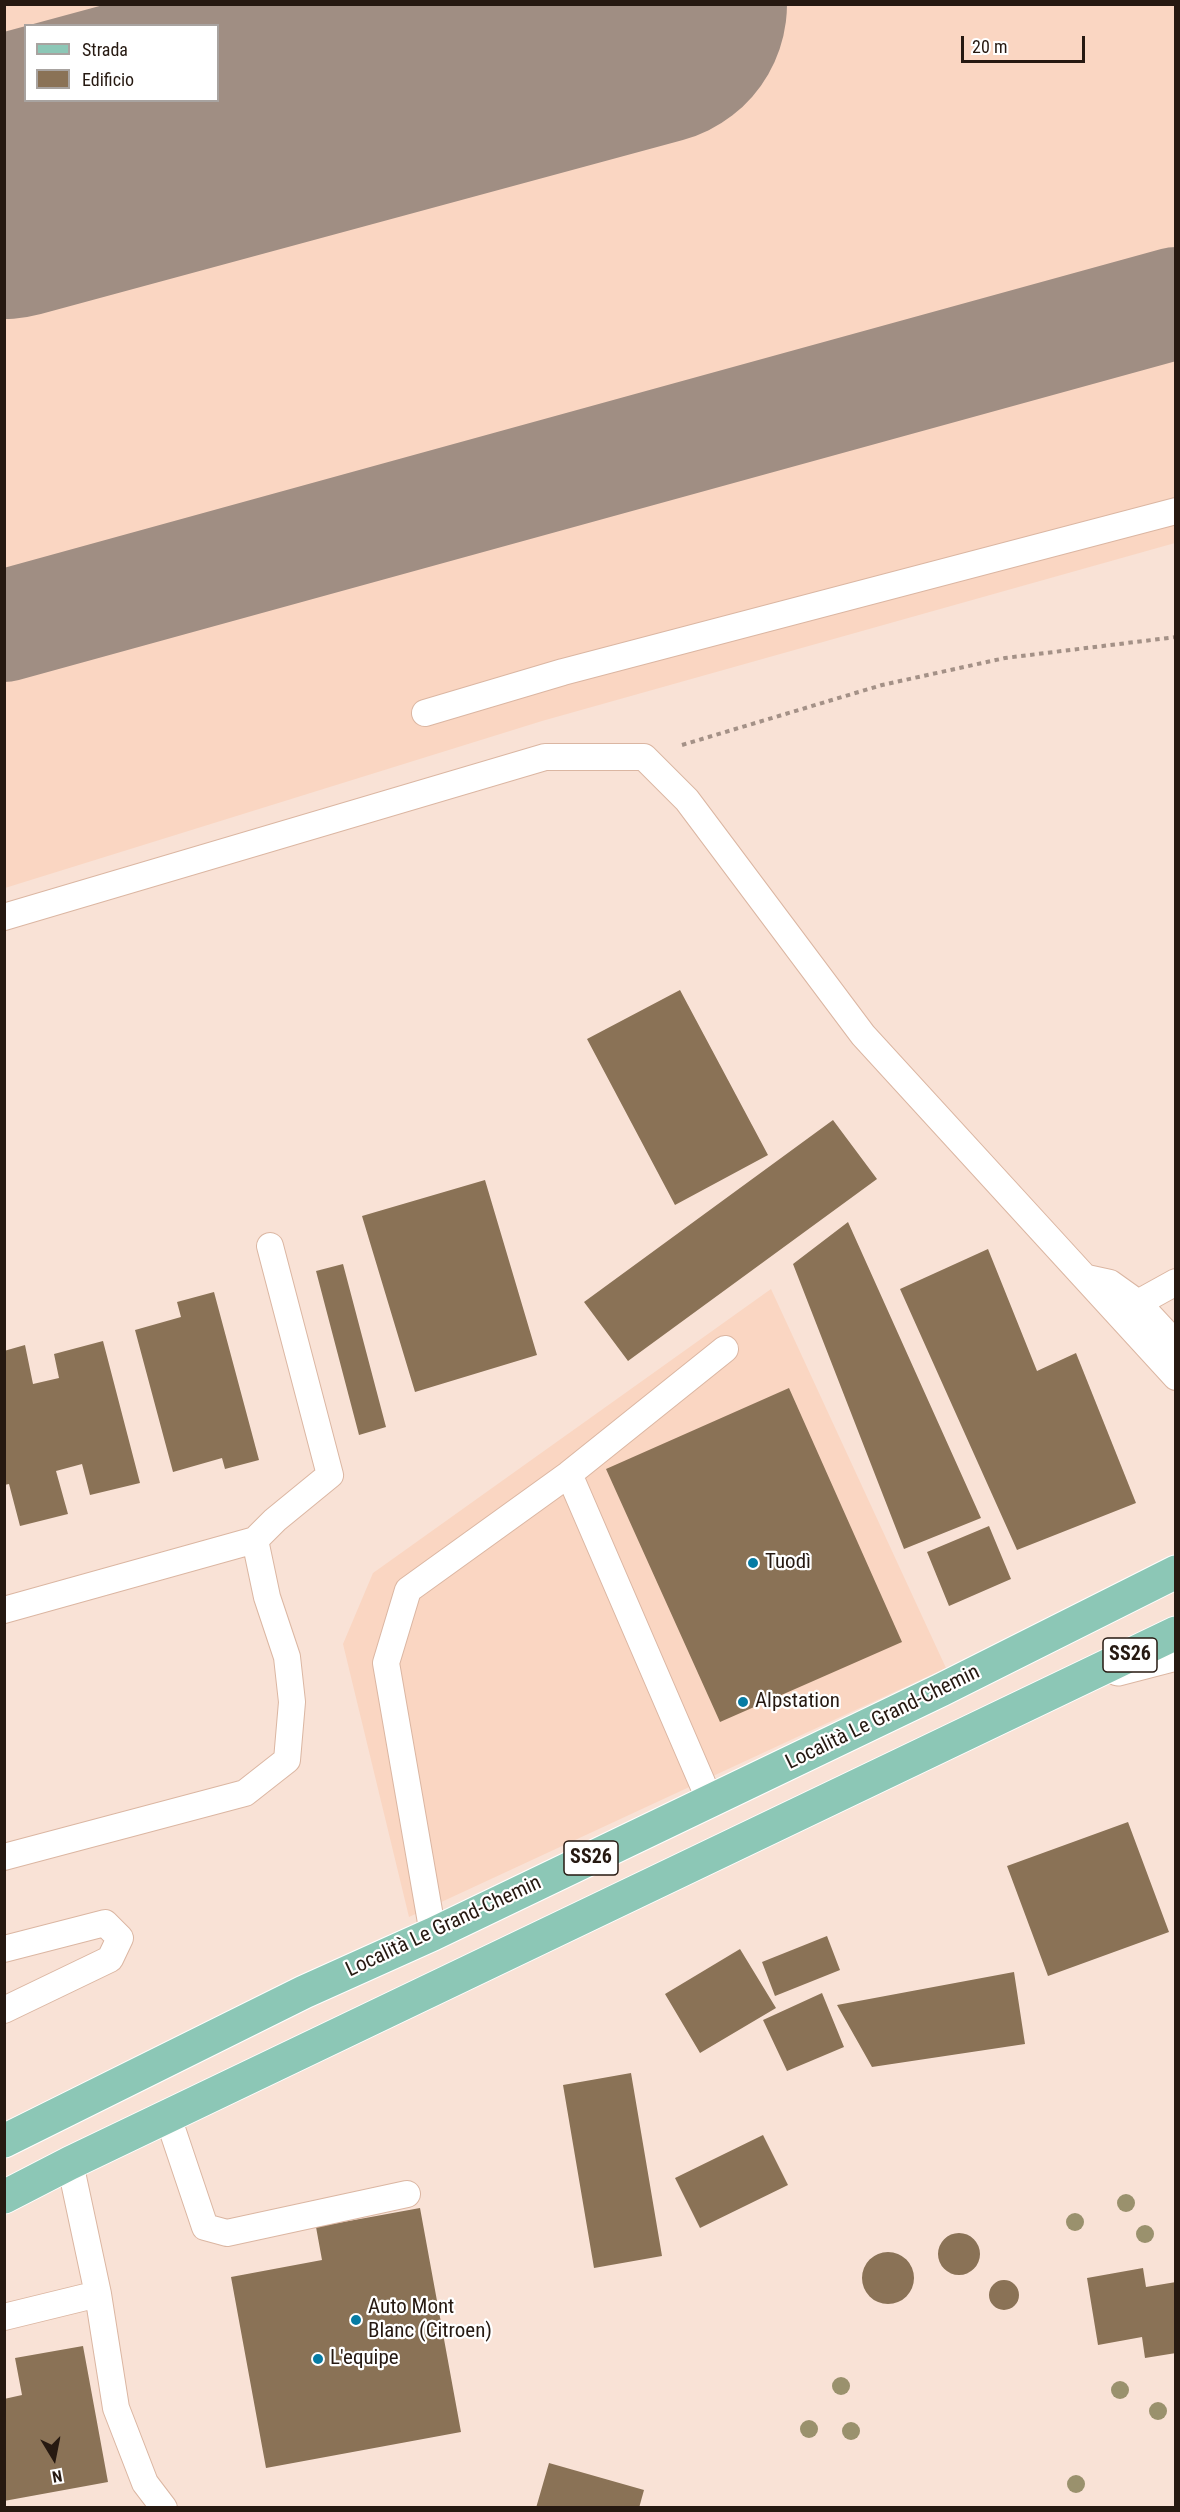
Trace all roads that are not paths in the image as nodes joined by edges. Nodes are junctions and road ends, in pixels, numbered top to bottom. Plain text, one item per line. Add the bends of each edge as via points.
1 (1176, 511) edge
2 (425, 713) dead end
3 (4, 917) edge
4 (270, 1246) dead end
5 (1083, 1277) junction
6 (1176, 1282) edge
7 (1138, 1303) junction
8 (1176, 1344) edge
9 (725, 1349) dead end
10 (1176, 1377) edge
11 (569, 1474) junction
12 (255, 1540) junction
13 (1176, 1572) edge
14 (4, 1610) edge
15 (1176, 1633) edge
16 (1176, 1654) edge
17 (1084, 1678) junction
18 (710, 1801) junction
19 (4, 1857) edge
20 (433, 1934) junction
21 (4, 1949) edge
22 (4, 2010) edge
23 (168, 2117) junction
24 (4, 2141) edge
25 (70, 2163) junction
26 (407, 2194) dead end
27 (4, 2197) edge
28 (98, 2294) junction
29 (4, 2317) edge
30 (164, 2508) edge

1 - 2 lane via 564,672
3 - 5 lane via 545,757 644,757 687,800 863,1035
4 - 12 lane via 330,1475
5 - 7 lane via 1110,1283
5 - 10 lane
6 - 7 lane
7 - 8 lane
9 - 11 lane
11 - 18 lane
11 - 20 lane via 408,1590 386,1663
12 - 14 lane
12 - 19 lane via 267,1597 287,1657 292,1702 287,1760 245,1793
13 - 18 main road, Località Le Grand-Chemin / SS26
15 - 17 main road, SS26
16 - 17 street
17 - 23 main road, SS26
18 - 20 main road, Località Le Grand-Chemin / SS26
20 - 24 main road, Località Le Grand-Chemin / SS26 via 304,1992
21 - 22 lane via 105,1923 120,1938 110,1959
23 - 25 main road, SS26
23 - 26 lane via 205,2227 226,2233
25 - 27 main road, SS26
25 - 28 lane
28 - 29 lane
28 - 30 lane via 116,2409 145,2483

